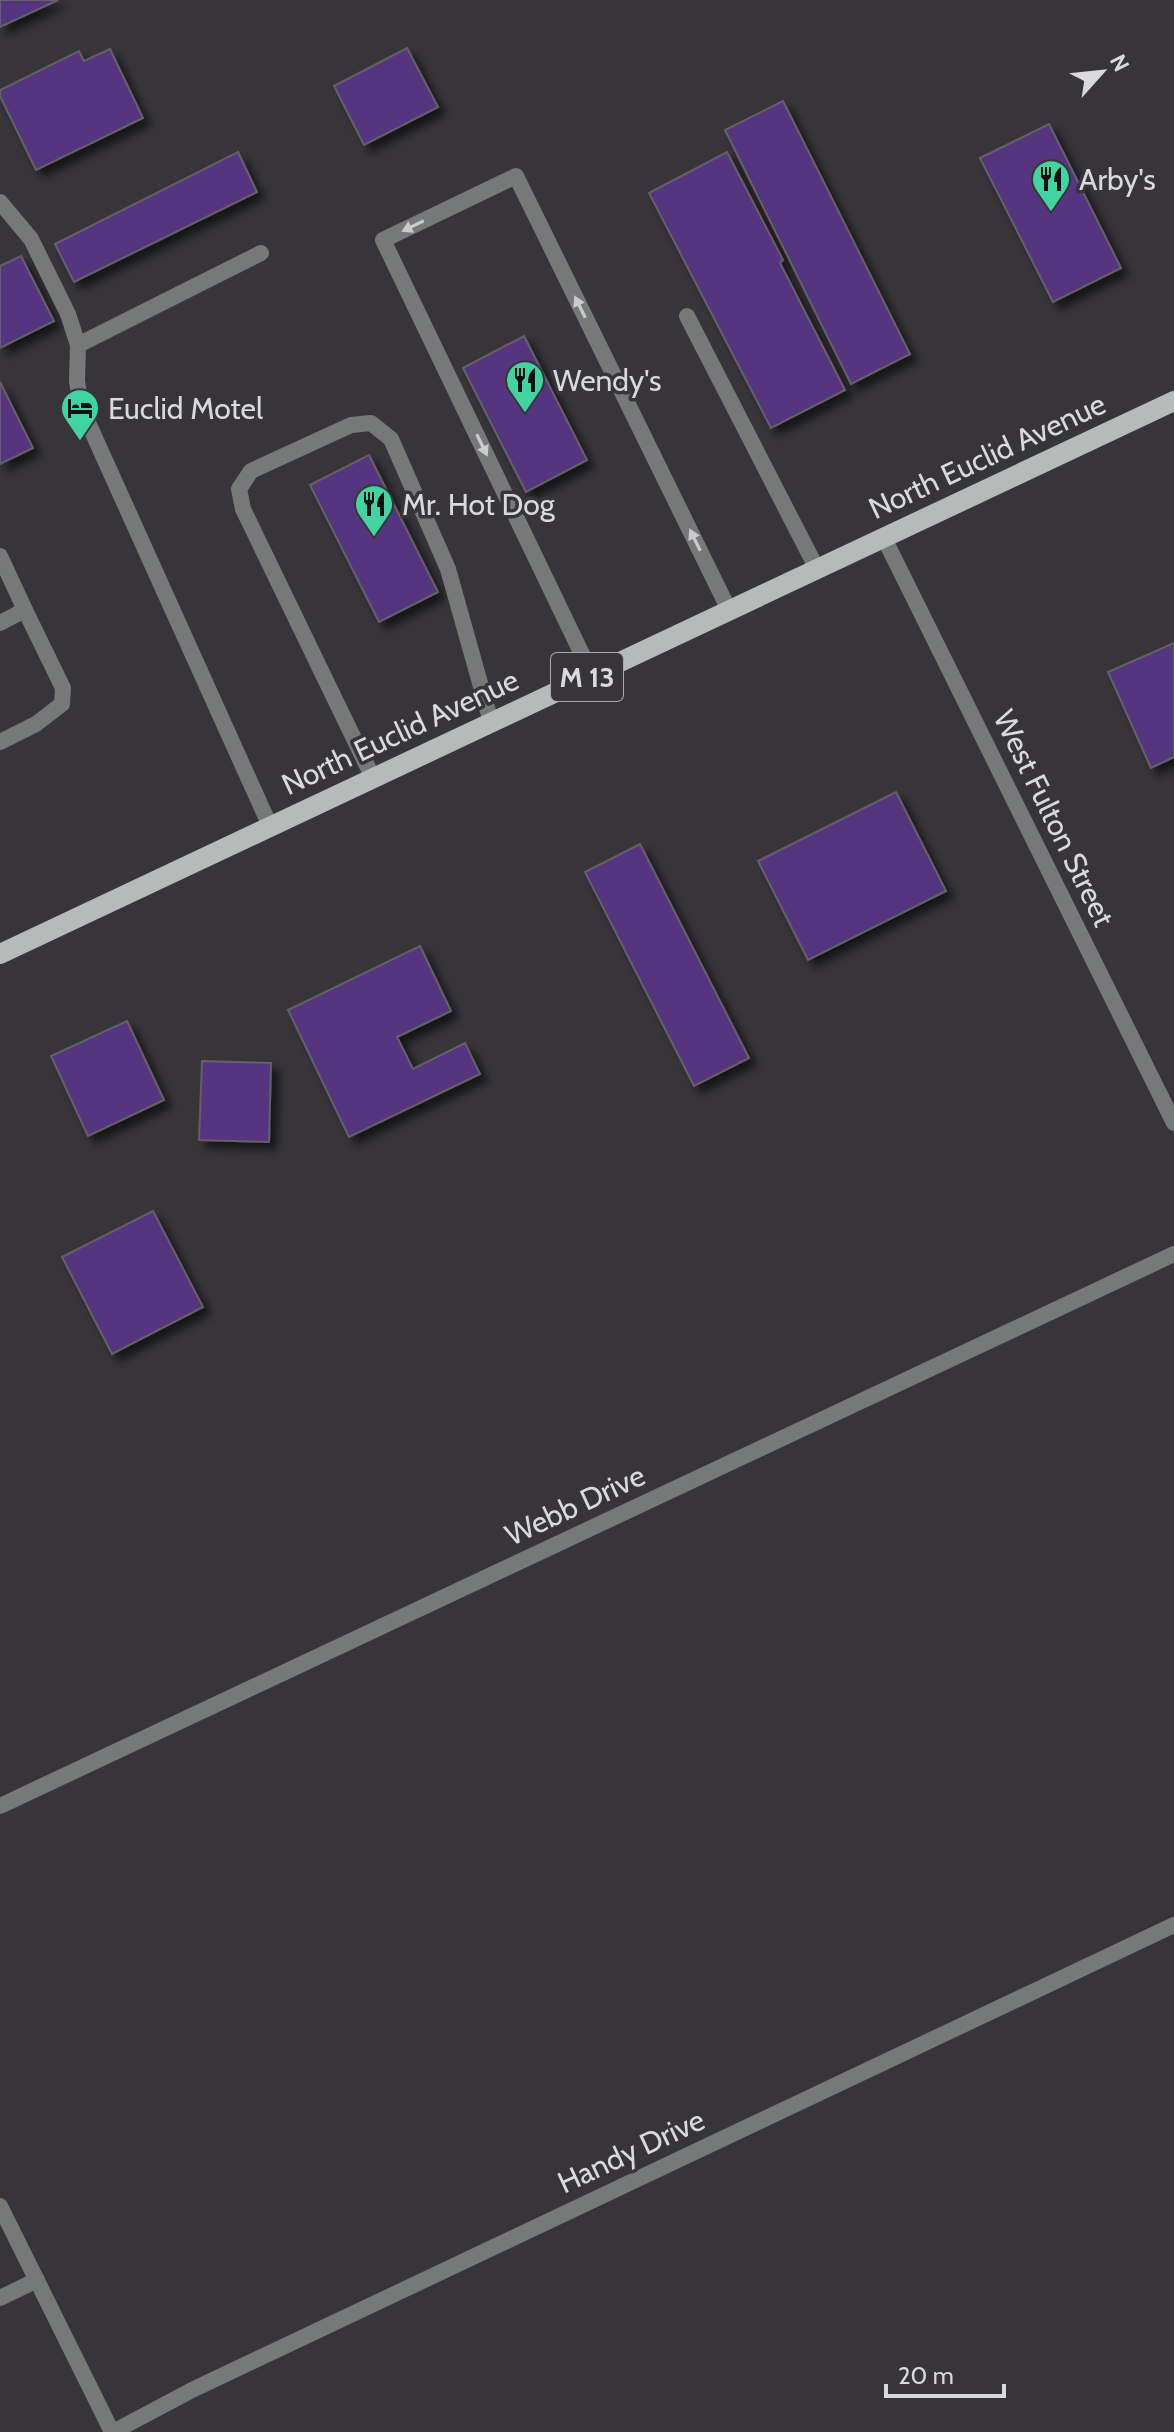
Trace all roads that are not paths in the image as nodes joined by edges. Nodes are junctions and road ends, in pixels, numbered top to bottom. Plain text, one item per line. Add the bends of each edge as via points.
1 (0, 202) edge
2 (261, 253) dead end
3 (687, 316) dead end
4 (78, 345) junction
5 (1174, 401) edge
6 (884, 538) junction
7 (0, 556) edge
8 (817, 569) junction
9 (25, 610) junction
10 (729, 610) junction
11 (0, 623) edge
12 (592, 675) junction
13 (491, 722) junction
14 (0, 742) edge
15 (373, 778) junction
16 (270, 826) junction
17 (0, 954) edge
18 (1174, 1123) edge
19 (1174, 1254) edge
20 (0, 1806) edge
21 (1174, 1925) edge
22 (0, 2206) edge
23 (37, 2280) junction
24 (0, 2298) edge
25 (113, 2432) edge

1 - 4 street via 31,239
2 - 4 street
3 - 8 street
4 - 16 street via 81,407
5 - 6 main road, North Euclid Avenue / M 13
6 - 8 main road, North Euclid Avenue / M 13
6 - 18 street, West Fulton Street
7 - 9 street
8 - 10 main road, North Euclid Avenue / M 13
9 - 11 street
9 - 14 street via 63,688 62,704
10 - 12 main road, North Euclid Avenue / M 13
10 -> 12 street via 516,176 383,240
12 - 13 main road, North Euclid Avenue / M 13
13 - 15 main road, North Euclid Avenue / M 13
13 - 15 street via 448,569 391,439 371,423 351,425 251,471 239,489 243,509
15 - 16 main road, North Euclid Avenue / M 13
16 - 17 main road, North Euclid Avenue / M 13
19 - 20 street, Webb Drive
21 - 25 street, Handy Drive
22 - 23 street
23 - 24 street
23 - 25 street

